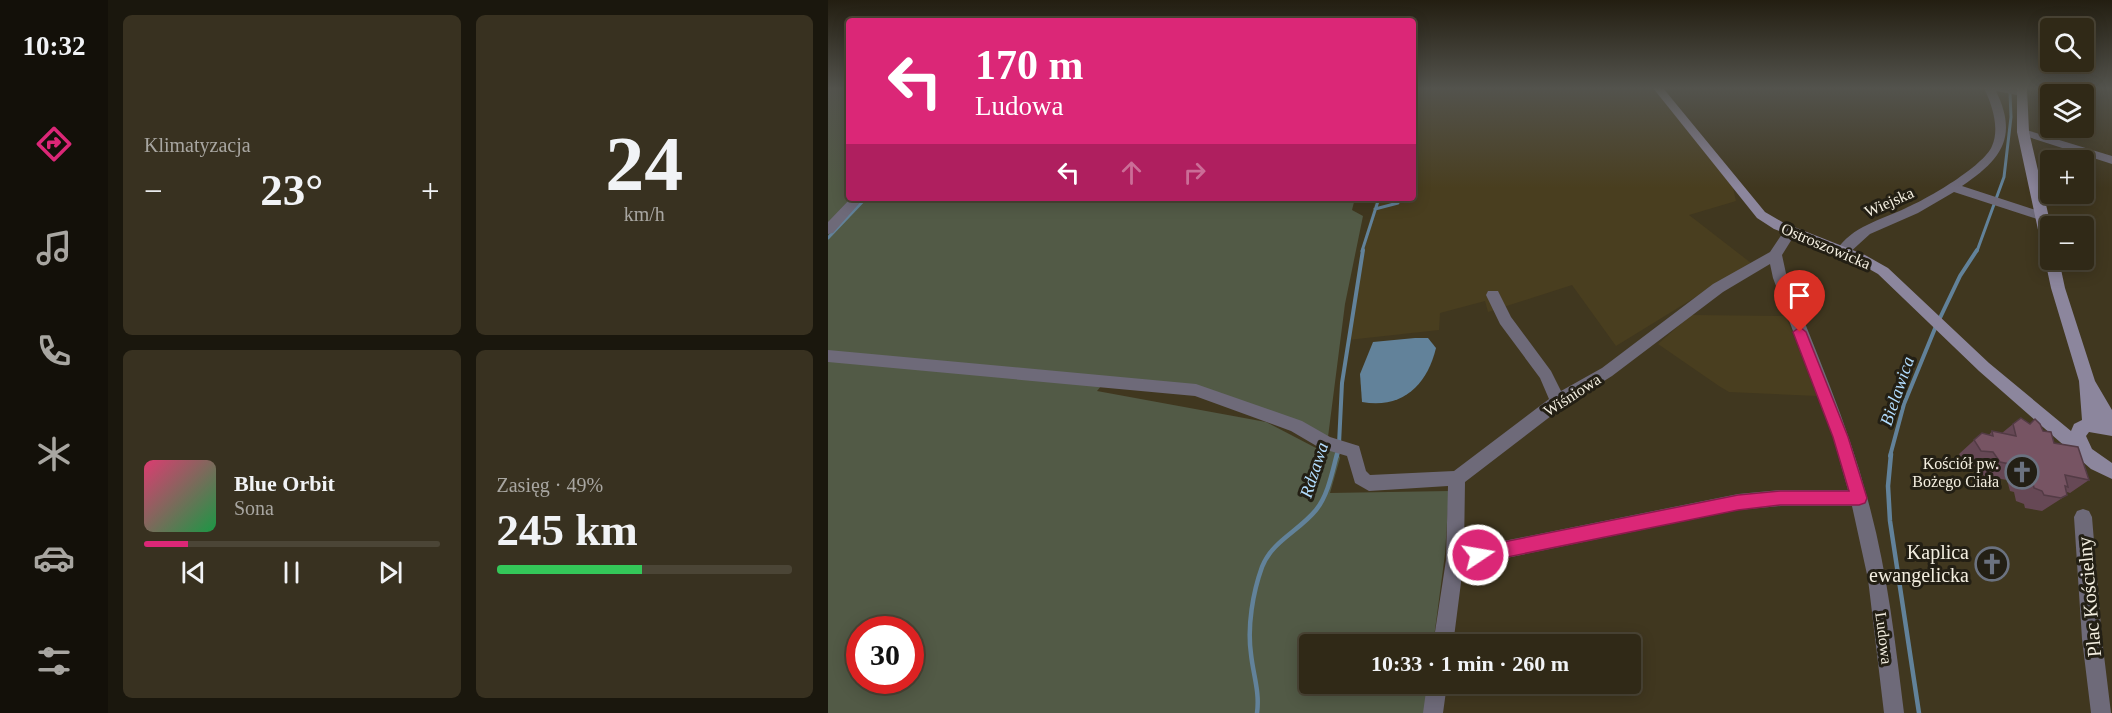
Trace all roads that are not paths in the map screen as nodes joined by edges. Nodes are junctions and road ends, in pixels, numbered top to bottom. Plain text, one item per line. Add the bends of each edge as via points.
1 (1685, 121) edge
2 (1999, 121) edge
3 (2021, 121) edge
4 (2024, 132) junction
5 (2112, 160) edge
6 (1954, 188) junction
7 (855, 201) edge
8 (2041, 216) joint
9 (828, 230) edge
10 (1791, 231) junction
11 (1843, 251) junction
12 (1775, 255) junction
13 (2054, 270) edge
14 (1493, 295) dead end
15 (828, 356) edge
16 (2086, 381) junction
17 (1558, 401) junction
18 (2039, 412) junction
19 (2087, 425) junction
20 (2112, 427) edge
21 (2080, 448) junction
22 (2109, 471) edge
23 (1457, 478) junction
24 (1859, 498) junction
25 (2083, 517) dead end
26 (1455, 560) junction
27 (1445, 634) edge
28 (1436, 694) edge
29 (1433, 713) edge
30 (1894, 713) edge
31 (2101, 713) edge

1 - 10 street, Ostroszowicka via 1761,215
2 - 6 street, Wiejska via 1997,148
3 - 4 street
4 - 5 street
4 - 8 street
6 - 8 street
6 - 11 street, Wiejska via 1916,210 1858,234
7 - 9 street
10 - 11 street, Ostroszowicka
10 - 12 street, Wiśniowa
11 - 18 street, Ostroszowicka via 1883,271 1953,339
12 - 17 street, Wiśniowa via 1718,288 1607,372
12 - 24 street, Ludowa
13 - 16 street
14 - 17 street via 1505,320 1546,375
15 - 23 street via 1196,390 1353,451 1363,481
16 - 19 street
16 - 20 street
17 - 23 street, Wiśniowa
18 - 19 street, Ostroszowicka
18 - 21 street, Ostroszowicka
19 - 20 street, Ostroszowicka
19 - 21 street via 2077,435
21 - 22 street, Ostroszowicka
23 - 26 street
24 - 26 street via 1738,502
24 - 30 street, Ludowa via 1876,579
25 - 31 street, Plac Kościelny
26 - 27 street
28 - 29 street

